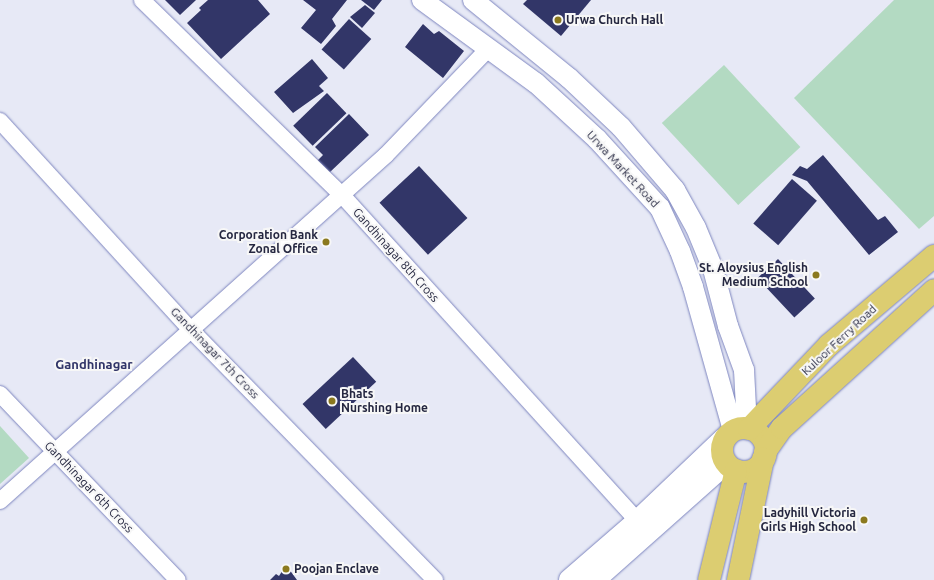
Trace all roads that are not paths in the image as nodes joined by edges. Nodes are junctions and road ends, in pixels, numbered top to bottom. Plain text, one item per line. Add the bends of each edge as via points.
1 (142, 0) edge
2 (473, 0) edge
3 (426, 1) edge
4 (488, 49) junction
5 (0, 121) edge
6 (621, 127) junction
7 (602, 145) junction
8 (342, 195) junction
9 (934, 256) edge
10 (934, 290) edge
11 (192, 331) junction
12 (0, 394) edge
13 (738, 431) junction
14 (56, 452) junction
15 (764, 456) junction
16 (731, 466) junction
17 (0, 501) edge
18 (638, 521) junction
19 (178, 580) edge
20 (436, 580) edge
21 (570, 580) edge
22 (594, 580) edge
23 (709, 580) edge
24 (738, 580) edge

1 - 8 street, Gandhinagar 8th Cross
2 - 6 street via 570,78
3 - 4 street, Urwa Market Road
4 - 7 street, Urwa Market Road via 536,83
4 - 8 street via 386,155
5 - 11 street, Gandhinagar 7th Cross
6 - 7 street
6 - 13 street via 675,190 696,228 713,269 728,326 744,370
7 - 13 street, Urwa Market Road via 660,208 680,252
8 - 11 street
8 - 18 street, Gandhinagar 8th Cross
9 - 13 main road, Kuloor Ferry Road via 830,345
10 - 15 main road via 782,428
11 - 14 street
11 - 20 street, Gandhinagar 7th Cross
12 - 14 street, Gandhinagar 6th Cross
13 - 15 main road via 763,439
13 - 16 main road via 722,451
13 - 18 main road
14 - 17 street
14 - 19 street, Gandhinagar 6th Cross
15 - 16 main road via 755,468
15 - 24 main road
16 - 22 main road
16 - 23 main road
18 - 21 main road

